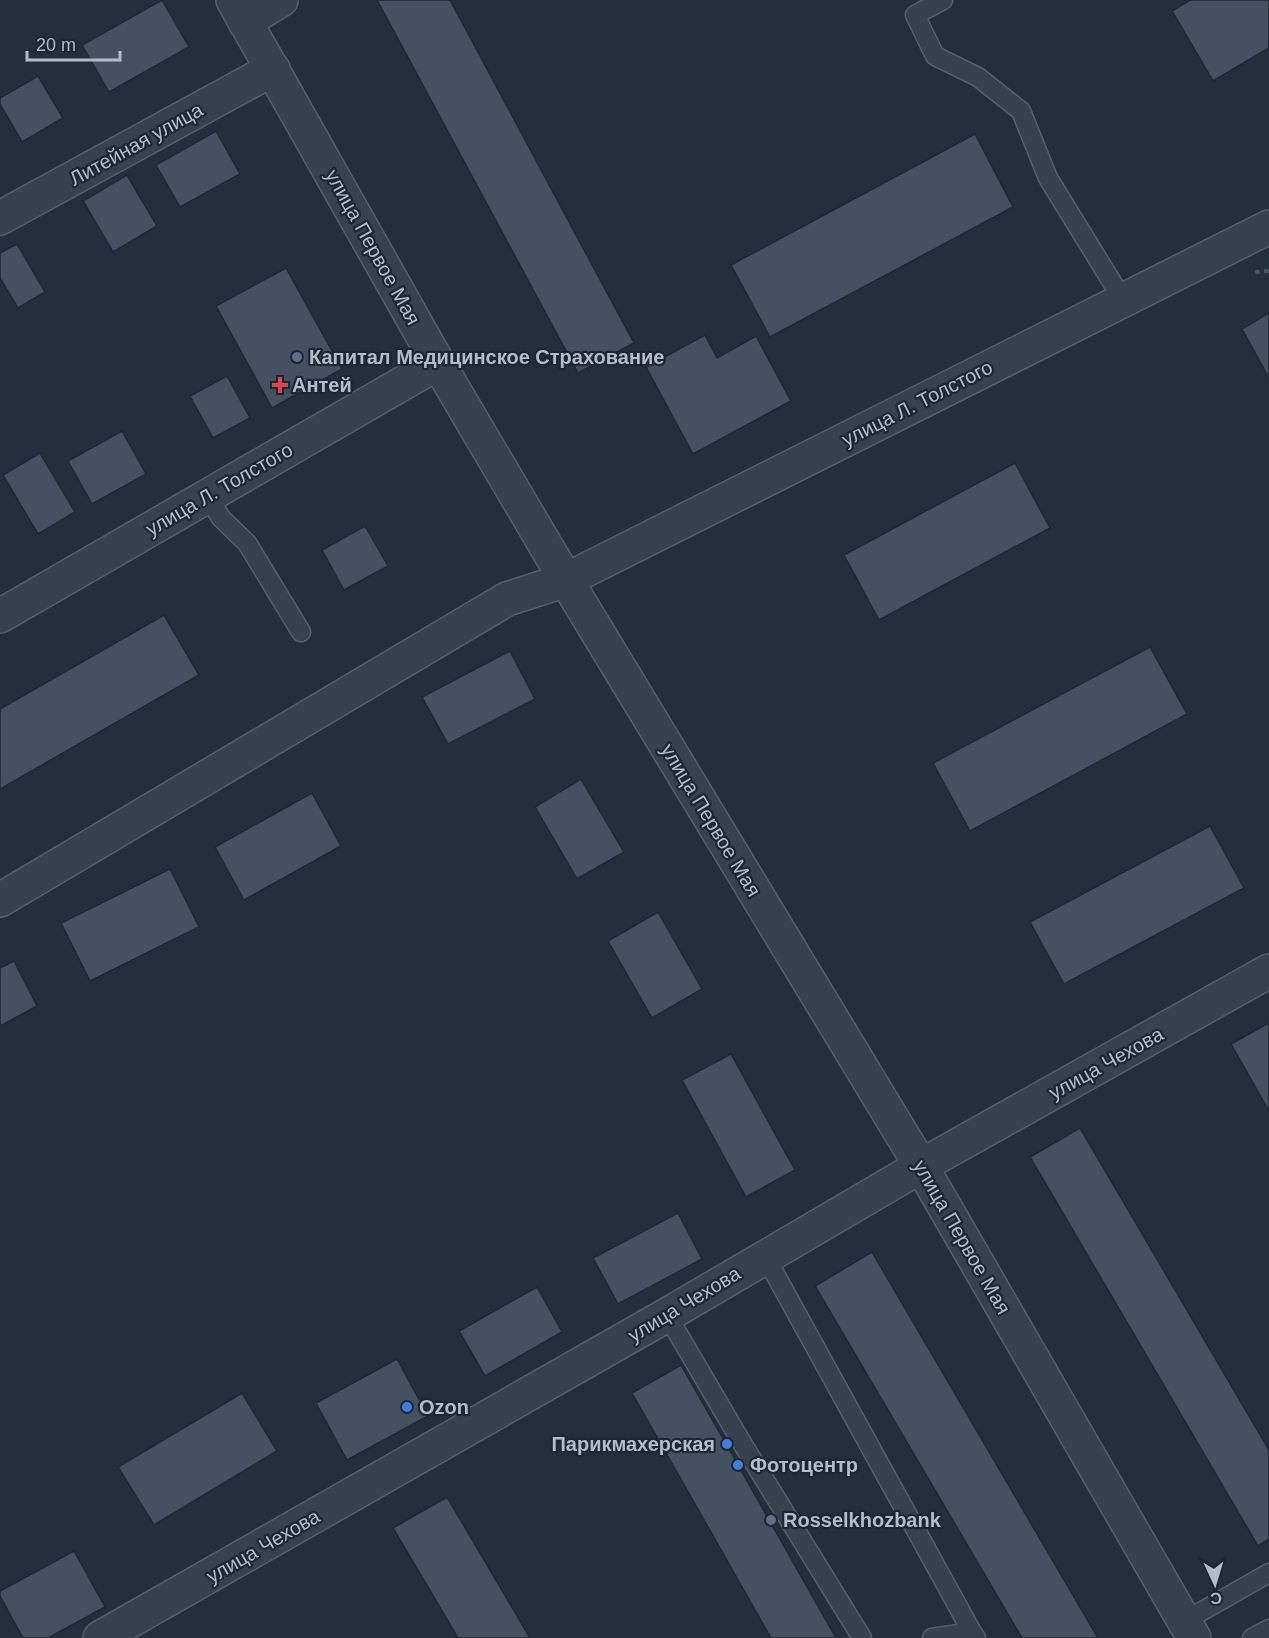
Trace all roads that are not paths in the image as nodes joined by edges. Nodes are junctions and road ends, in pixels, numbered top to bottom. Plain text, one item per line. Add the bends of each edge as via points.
1 (281, 0) edge
2 (943, 0) edge
3 (239, 11) edge
4 (273, 69) junction
5 (0, 218) edge
6 (1269, 227) edge
7 (1123, 300) junction
8 (438, 363) junction
9 (207, 495) junction
10 (566, 580) junction
11 (0, 616) edge
12 (301, 632) dead end
13 (0, 900) edge
14 (1269, 971) edge
15 (921, 1166) junction
16 (765, 1256) junction
17 (667, 1315) junction
18 (1269, 1573) edge
19 (1269, 1629) edge
20 (1189, 1630) edge
21 (974, 1635) edge
22 (100, 1638) edge
23 (862, 1638) edge
24 (932, 1638) edge
25 (1252, 1638) edge

1 - 3 street
2 - 7 lane via 915,15 934,56 978,77 1021,111 1048,178
3 - 4 street, улица Первое Мая
4 - 5 street, Литейная улица
4 - 8 street, улица Первое Мая
6 - 7 street, улица Л. Толстого
7 - 10 street, улица Л. Толстого
8 - 9 street, улица Л. Толстого
8 - 10 street, улица Первое Мая
9 - 11 street, улица Л. Толстого
9 - 12 lane via 221,518 247,543
10 - 13 street, улица Л. Толстого via 507,599
10 - 15 street, улица Первое Мая
14 - 15 street, улица Чехова
15 - 16 street, улица Чехова
15 - 20 street, улица Первое Мая
16 - 17 street, улица Чехова
16 - 21 lane
17 - 22 street, улица Чехова
17 - 23 lane
18 - 20 lane
19 - 25 lane
21 - 24 lane

